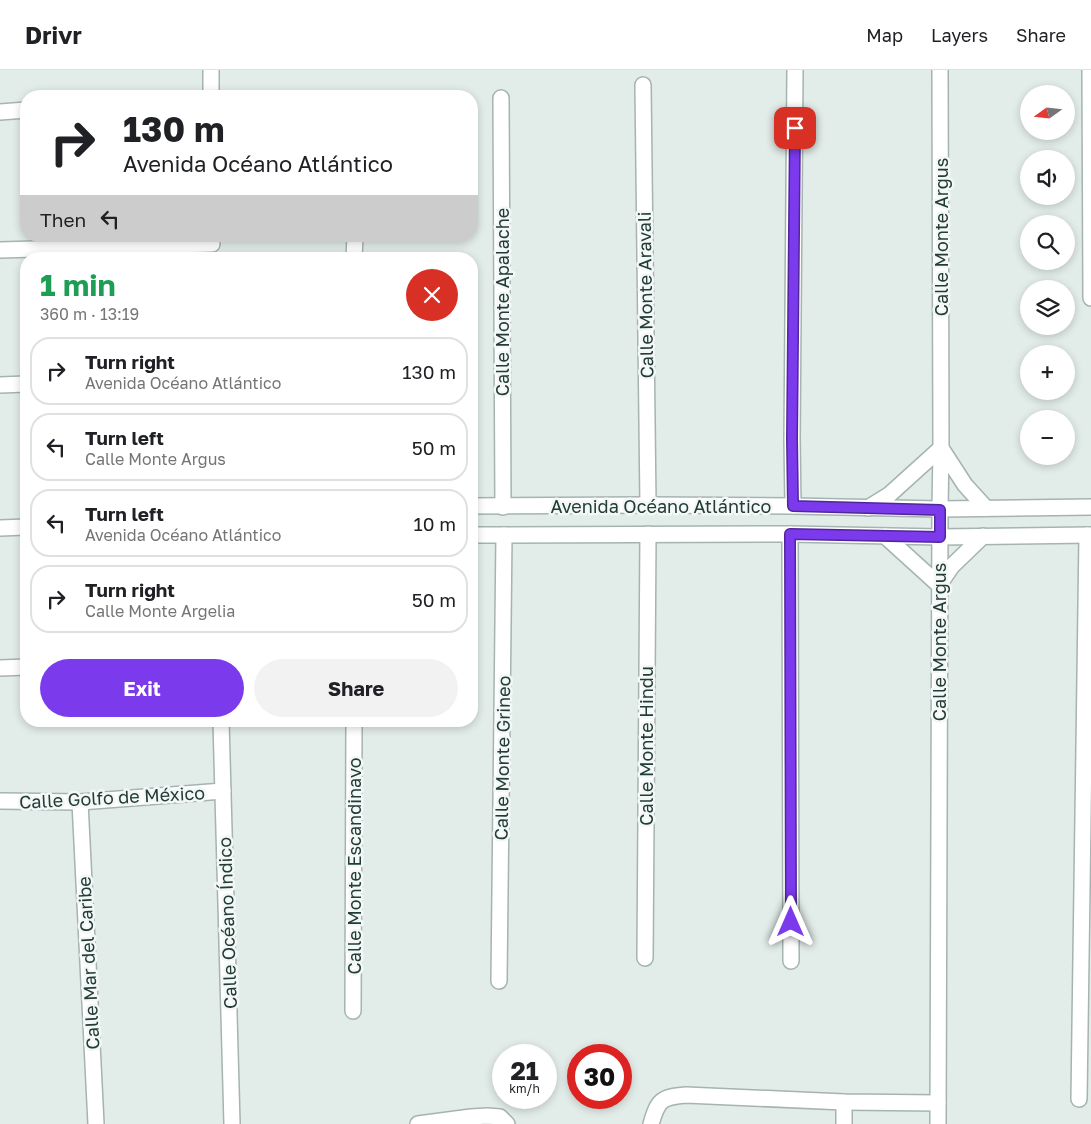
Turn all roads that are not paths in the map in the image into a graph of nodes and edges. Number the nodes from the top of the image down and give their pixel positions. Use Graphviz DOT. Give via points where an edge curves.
graph roads {
  1 [pos="211,70"];
  2 [pos="795,70"];
  3 [pos="940,70"];
  4 [pos="1090,70"];
  5 [pos="643,85"];
  6 [pos="211,90"];
  7 [pos="501,98"];
  8 [pos="20,110"];
  9 [pos="0,112"];
  10 [pos="212,246"];
  11 [pos="0,250"];
  12 [pos="1091,298"];
  13 [pos="20,384"];
  14 [pos="0,385"];
  15 [pos="941,448"];
  16 [pos="648,505"];
  17 [pos="478,506"];
  18 [pos="793,506"];
  19 [pos="503,507"];
  20 [pos="1091,507"];
  21 [pos="868,508"];
  22 [pos="986,508"];
  23 [pos="940,510"];
  24 [pos="20,527"];
  25 [pos="0,528"];
  26 [pos="648,534"];
  27 [pos="790,534"];
  28 [pos="478,535"];
  29 [pos="504,535"];
  30 [pos="1089,535"];
  31 [pos="884,536"];
  32 [pos="983,536"];
  33 [pos="940,537"];
  34 [pos="939,586"];
  35 [pos="20,667"];
  36 [pos="0,668"];
  37 [pos="221,727"];
  38 [pos="354,727"];
  39 [pos="223,791"];
  40 [pos="0,801"];
  41 [pos="80,802"];
  42 [pos="645,958"];
  43 [pos="791,961"];
  44 [pos="499,981"];
  45 [pos="354,1010"];
  46 [pos="1079,1099"];
  47 [pos="844,1102"];
  48 [pos="938,1103"];
  49 [pos="96,1124"];
  50 [pos="232,1124"];
  51 [pos="418,1124"];
  52 [pos="507,1124"];
  53 [pos="651,1124"];
  54 [pos="844,1124"];
  55 [pos="938,1124"];
  1 -- 6 [label="street"];
  2 -- 18 [label="street"];
  3 -- 15 [label="street, Calle Monte Argus"];
  4 -- 12 [label="street"];
  5 -- 16 [label="street, Calle Monte Aravali"];
  7 -- 19 [label="street, Calle Monte Apalache"];
  8 -- 9 [label="street"];
  10 -- 11 [label="street"];
  13 -- 14 [label="street"];
  15 -- 21 [label="street" via="889,495"];
  15 -- 22 [label="street" via="965,486"];
  15 -- 23 [label="street, Calle Monte Argus"];
  16 -- 18 [label="street, Avenida Océano Atlántico"];
  16 -- 19 [label="street, Avenida Océano Atlántico"];
  17 -- 19 [label="street, Avenida Océano Atlántico"];
  18 -- 21 [label="street, Avenida Océano Atlántico"];
  20 -- 22 [label="street, Avenida Océano Atlántico"];
  21 -- 23 [label="street, Avenida Océano Atlántico"];
  22 -- 23 [label="street, Avenida Océano Atlántico"];
  23 -- 33 [label="street, Calle Monte Argus"];
  24 -- 25 [label="street"];
  26 -- 27 [label="street, Avenida Océano Atlántico"];
  26 -- 29 [label="street, Avenida Océano Atlántico"];
  26 -- 42 [label="street, Calle Monte Hindu"];
  27 -- 31 [label="street, Avenida Océano Atlántico"];
  27 -- 43 [label="street"];
  28 -- 29 [label="street, Avenida Océano Atlántico"];
  29 -- 44 [label="street, Calle Monte Grineo"];
  30 -- 32 [label="street, Avenida Océano Atlántico"];
  30 -- 46 [label="street"];
  31 -- 33 [label="street, Avenida Océano Atlántico"];
  31 -- 34 [label="street"];
  32 -- 33 [label="street, Avenida Océano Atlántico"];
  32 -- 34 [label="street" via="952,566"];
  33 -- 34 [label="street, Calle Monte Argus"];
  34 -- 48 [label="street, Calle Monte Argus"];
  35 -- 36 [label="street"];
  37 -- 39 [label="street, Calle Océano Índico"];
  38 -- 45 [label="street, Calle Monte Escandinavo"];
  39 -- 41 [label="street, Calle Golfo de México"];
  39 -- 50 [label="street, Calle Océano Índico"];
  40 -- 41 [label="street, Calle Golfo de México"];
  41 -- 49 [label="street, Calle Mar del Caribe"];
  47 -- 48 [label="street"];
  47 -- 53 [label="street" via="671,1096 660,1102"];
  47 -- 54 [label="street"];
  48 -- 55 [label="street, Calle Monte Argus"];
  51 -- 52 [label="street" via="487,1116 500,1117"];
}
